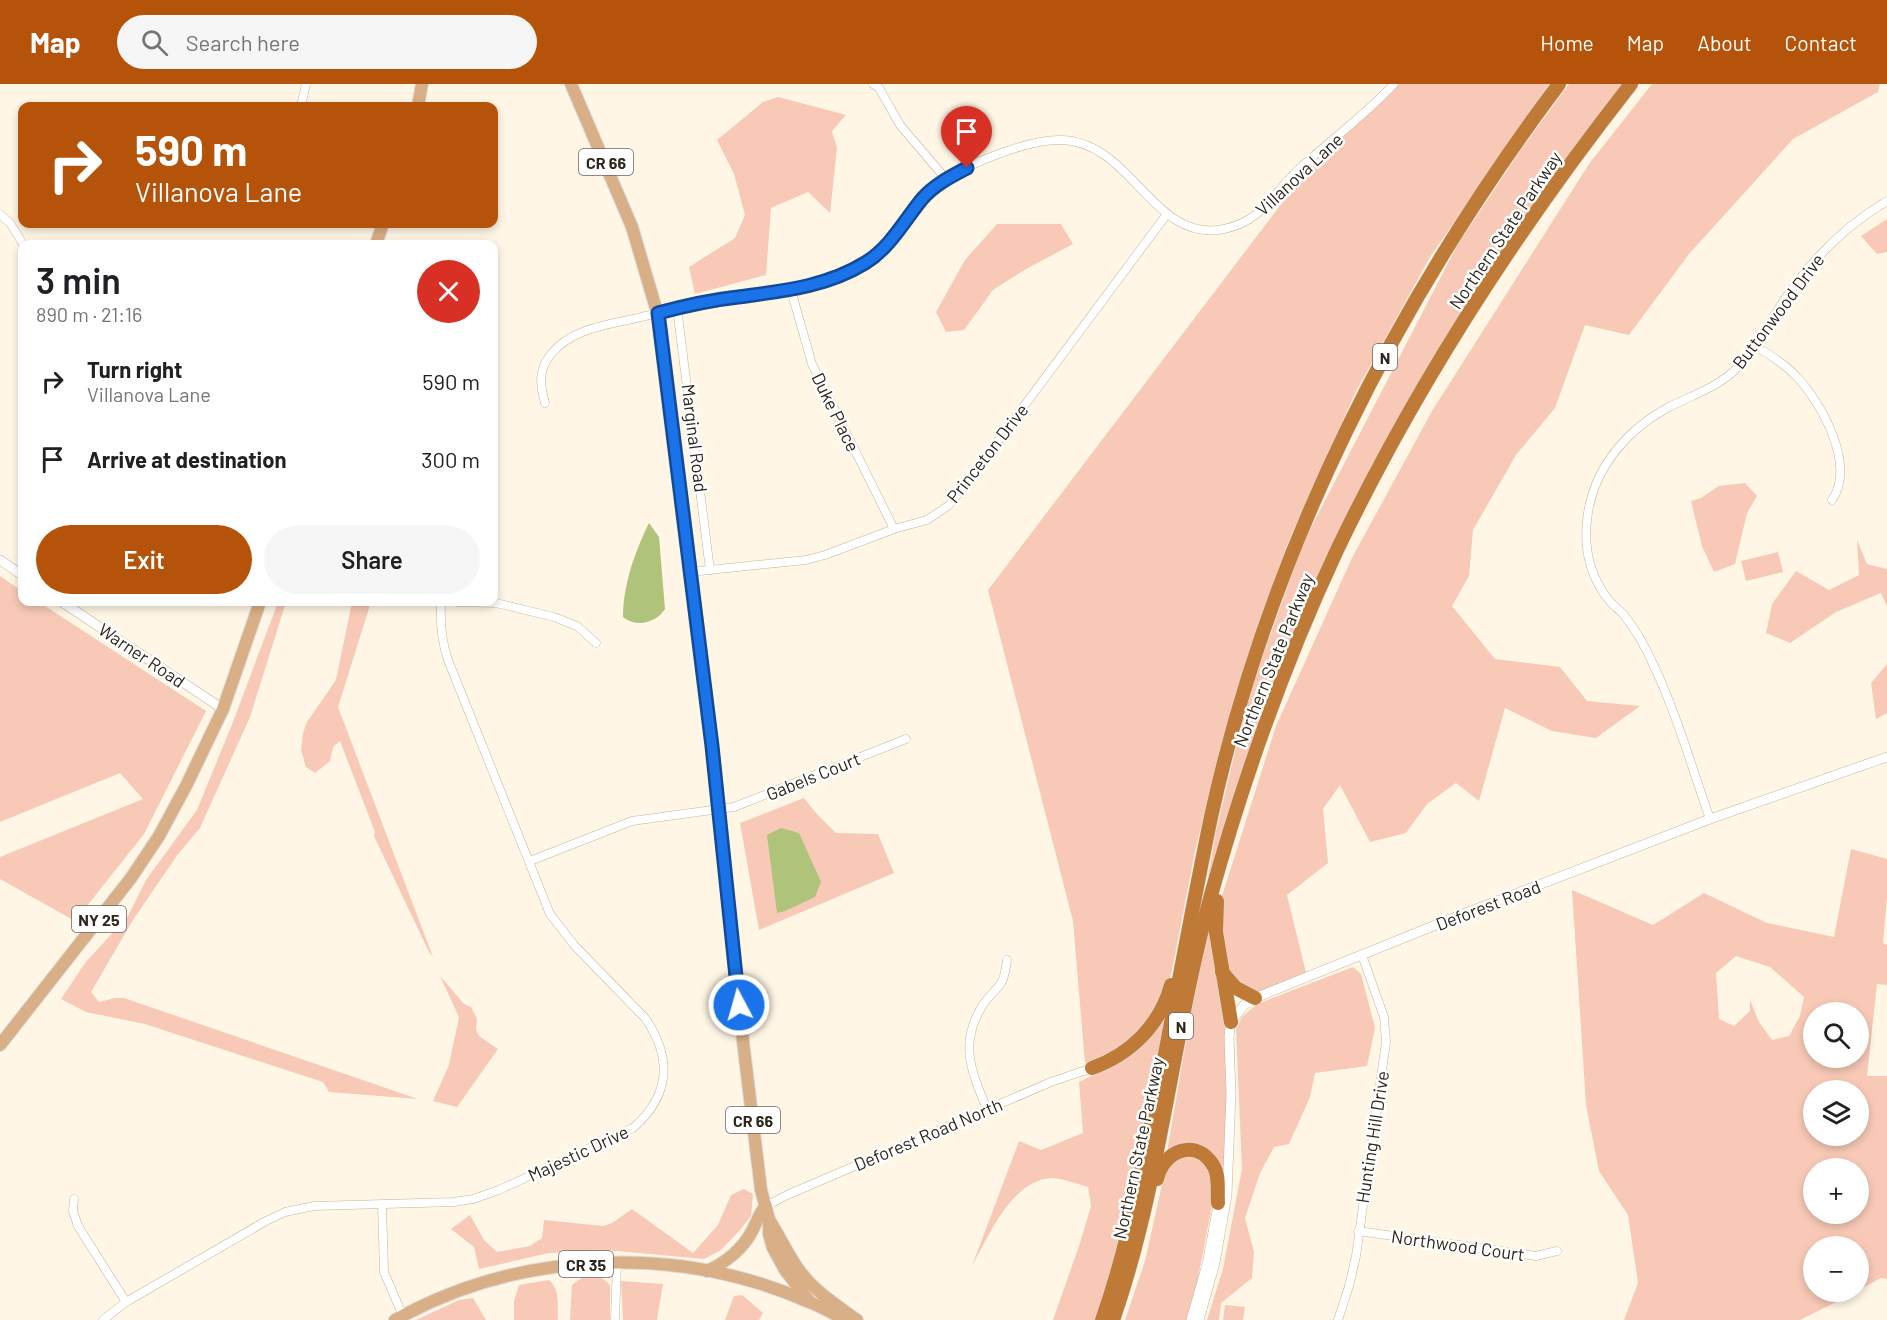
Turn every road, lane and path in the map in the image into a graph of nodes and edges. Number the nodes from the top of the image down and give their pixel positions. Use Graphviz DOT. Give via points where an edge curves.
graph roads {
  1 [pos="306,84"];
  2 [pos="422,84"];
  3 [pos="571,84"];
  4 [pos="873,84"];
  5 [pos="1394,84"];
  6 [pos="1559,84"];
  7 [pos="1631,84"];
  8 [pos="302,102"];
  9 [pos="419,102"];
  10 [pos="946,179"];
  11 [pos="1887,201"];
  12 [pos="0,213"];
  13 [pos="1167,214"];
  14 [pos="21,240"];
  15 [pos="791,290"];
  16 [pos="677,308"];
  17 [pos="658,313"];
  18 [pos="1755,346"];
  19 [pos="545,403"];
  20 [pos="1832,500"];
  21 [pos="894,529"];
  22 [pos="0,560"];
  23 [pos="711,570"];
  24 [pos="18,572"];
  25 [pos="690,572"];
  26 [pos="498,603"];
  27 [pos="68,606"];
  28 [pos="259,606"];
  29 [pos="441,606"];
  30 [pos="596,643"];
  31 [pos="223,709"];
  32 [pos="906,739"];
  33 [pos="1887,757"];
  34 [pos="719,810"];
  35 [pos="1233,817"];
  36 [pos="1710,819"];
  37 [pos="530,861"];
  38 [pos="1188,935"];
  39 [pos="1362,956"];
  40 [pos="1007,960"];
  41 [pos="1222,972"];
  42 [pos="1256,998"];
  43 [pos="1231,1022"];
  44 [pos="0,1045"];
  45 [pos="1092,1068"];
  46 [pos="987,1109"];
  47 [pos="1227,1162"];
  48 [pos="74,1198"];
  49 [pos="1218,1203"];
  50 [pos="382,1205"];
  51 [pos="766,1206"];
  52 [pos="769,1219"];
  53 [pos="1358,1231"];
  54 [pos="1138,1238"];
  55 [pos="738,1250"];
  56 [pos="1557,1251"];
  57 [pos="617,1261"];
  58 [pos="663,1264"];
  59 [pos="707,1270"];
  60 [pos="126,1302"];
  61 [pos="810,1302"];
  62 [pos="399,1318"];
  63 [pos="103,1320"];
  64 [pos="615,1320"];
  65 [pos="846,1320"];
  66 [pos="856,1320"];
  67 [pos="1102,1320"];
  68 [pos="1113,1320"];
  69 [pos="1191,1320"];
  70 [pos="1199,1320"];
  71 [pos="1338,1320"];
  1 -- 8 [label="street"];
  2 -- 9 [label="main road"];
  3 -- 17 [label="main road, CR 66" via="621,198"];
  4 -- 10 [label="street" via="900,125"];
  5 -- 13 [label="street, Villanova Lane" via="1298,171 1253,218 1230,227 1206,230 1178,222"];
  6 -- 38 [label="highway, Northern State Parkway / N" via="1469,214 1418,298 1318,493 1274,600 1238,709"];
  7 -- 35 [label="highway, Northern State Parkway / N" via="1479,299 1376,474 1302,629"];
  10 -- 13 [label="street, Villanova Lane" via="1025,145 1080,142 1108,156"];
  10 -- 15 [label="street, Villanova Lane" via="922,199 901,228 867,262 844,275"];
  11 -- 18 [label="street, Buttonwood Drive" via="1844,231 1806,270"];
  12 -- 14 [label="street"];
  13 -- 21 [label="street, Princeton Drive" via="948,506 927,520"];
  15 -- 16 [label="street, Villanova Lane"];
  15 -- 21 [label="street, Duke Place" via="812,363"];
  16 -- 17 [label="street, Villanova Lane"];
  16 -- 23 [label="street, Marginal Road"];
  17 -- 19 [label="street, Villanova Lane" via="585,330 567,340 552,353 541,373"];
  17 -- 25 [label="main road, CR 66"];
  18 -- 20 [label="street" via="1798,377 1825,417 1834,437 1841,476"];
  18 -- 36 [label="street, Buttonwood Drive" via="1724,381 1649,419 1617,449 1594,490 1585,531 1597,581 1624,615 1655,669"];
  21 -- 23 [label="street, Princeton Drive" via="806,560"];
  22 -- 24 [label="street"];
  23 -- 25 [label="street, Princeton Drive"];
  25 -- 34 [label="main road, CR 66"];
  26 -- 30 [label="street" via="577,626"];
  27 -- 31 [label="street, Warner Road"];
  28 -- 31 [label="main road, NY 25"];
  29 -- 37 [label="street, Majestic Drive" via="445,652"];
  31 -- 44 [label="main road, NY 25" via="159,836"];
  32 -- 34 [label="street, Gabels Court"];
  33 -- 36 [label="street, Deforest Road"];
  34 -- 37 [label="street, Gabels Court" via="632,821"];
  34 -- 51 [label="main road, CR 66" via="742,1033"];
  35 -- 41 [label="highway" via="1215,907"];
  35 -- 54 [label="highway, Northern State Parkway / N" via="1197,951"];
  36 -- 39 [label="street, Deforest Road"];
  37 -- 50 [label="street, Majestic Drive" via="541,895 561,931 656,1034 663,1052 661,1090 650,1112 633,1128 499,1190 454,1202"];
  38 -- 45 [label="highway" via="1156,1020 1130,1048"];
  38 -- 67 [label="highway, Northern State Parkway / N" via="1132,1218"];
  39 -- 42 [label="street, Deforest Road"];
  39 -- 53 [label="street, Hunting Hill Drive" via="1384,1017 1386,1042"];
  40 -- 46 [label="street" via="1002,981 981,1007 968,1041 973,1076"];
  41 -- 42 [label="highway" via="1236,988"];
  41 -- 43 [label="highway"];
  42 -- 43 [label="street, Deforest Road" via="1241,1008"];
  43 -- 47 [label="street"];
  45 -- 46 [label="street, Deforest Road North"];
  46 -- 51 [label="street, Deforest Road North"];
  47 -- 49 [label="street"];
  47 -- 70 [label="street" via="1228,1185 1219,1245"];
  48 -- 60 [label="street" via="78,1226"];
  49 -- 54 [label="highway" via="1217,1177 1207,1157 1189,1151 1171,1155 1162,1166"];
  49 -- 69 [label="street"];
  50 -- 60 [label="street, Majestic Drive" via="314,1206 285,1212"];
  50 -- 62 [label="street" via="384,1272"];
  51 -- 52 [label="main road, CR 66"];
  51 -- 55 [label="main road"];
  52 -- 61 [label="main road, CR 66" via="773,1248"];
  52 -- 66 [label="main road, CR 66" via="808,1281"];
  53 -- 56 [label="street, Northwood Court" via="1536,1257"];
  53 -- 71 [label="street, Hunting Hill Drive" via="1349,1286"];
  54 -- 68 [label="highway, Northern State Parkway / N"];
  55 -- 58 [label="main road" via="710,1260"];
  55 -- 59 [label="main road"];
  57 -- 58 [label="main road, CR 35"];
  57 -- 62 [label="main road, CR 35" via="555,1266 509,1275 466,1288"];
  57 -- 64 [label="street"];
  58 -- 59 [label="main road, CR 35"];
  59 -- 61 [label="main road, CR 35"];
  60 -- 63 [label="street, Majestic Drive"];
  61 -- 65 [label="main road, CR 35"];
}
